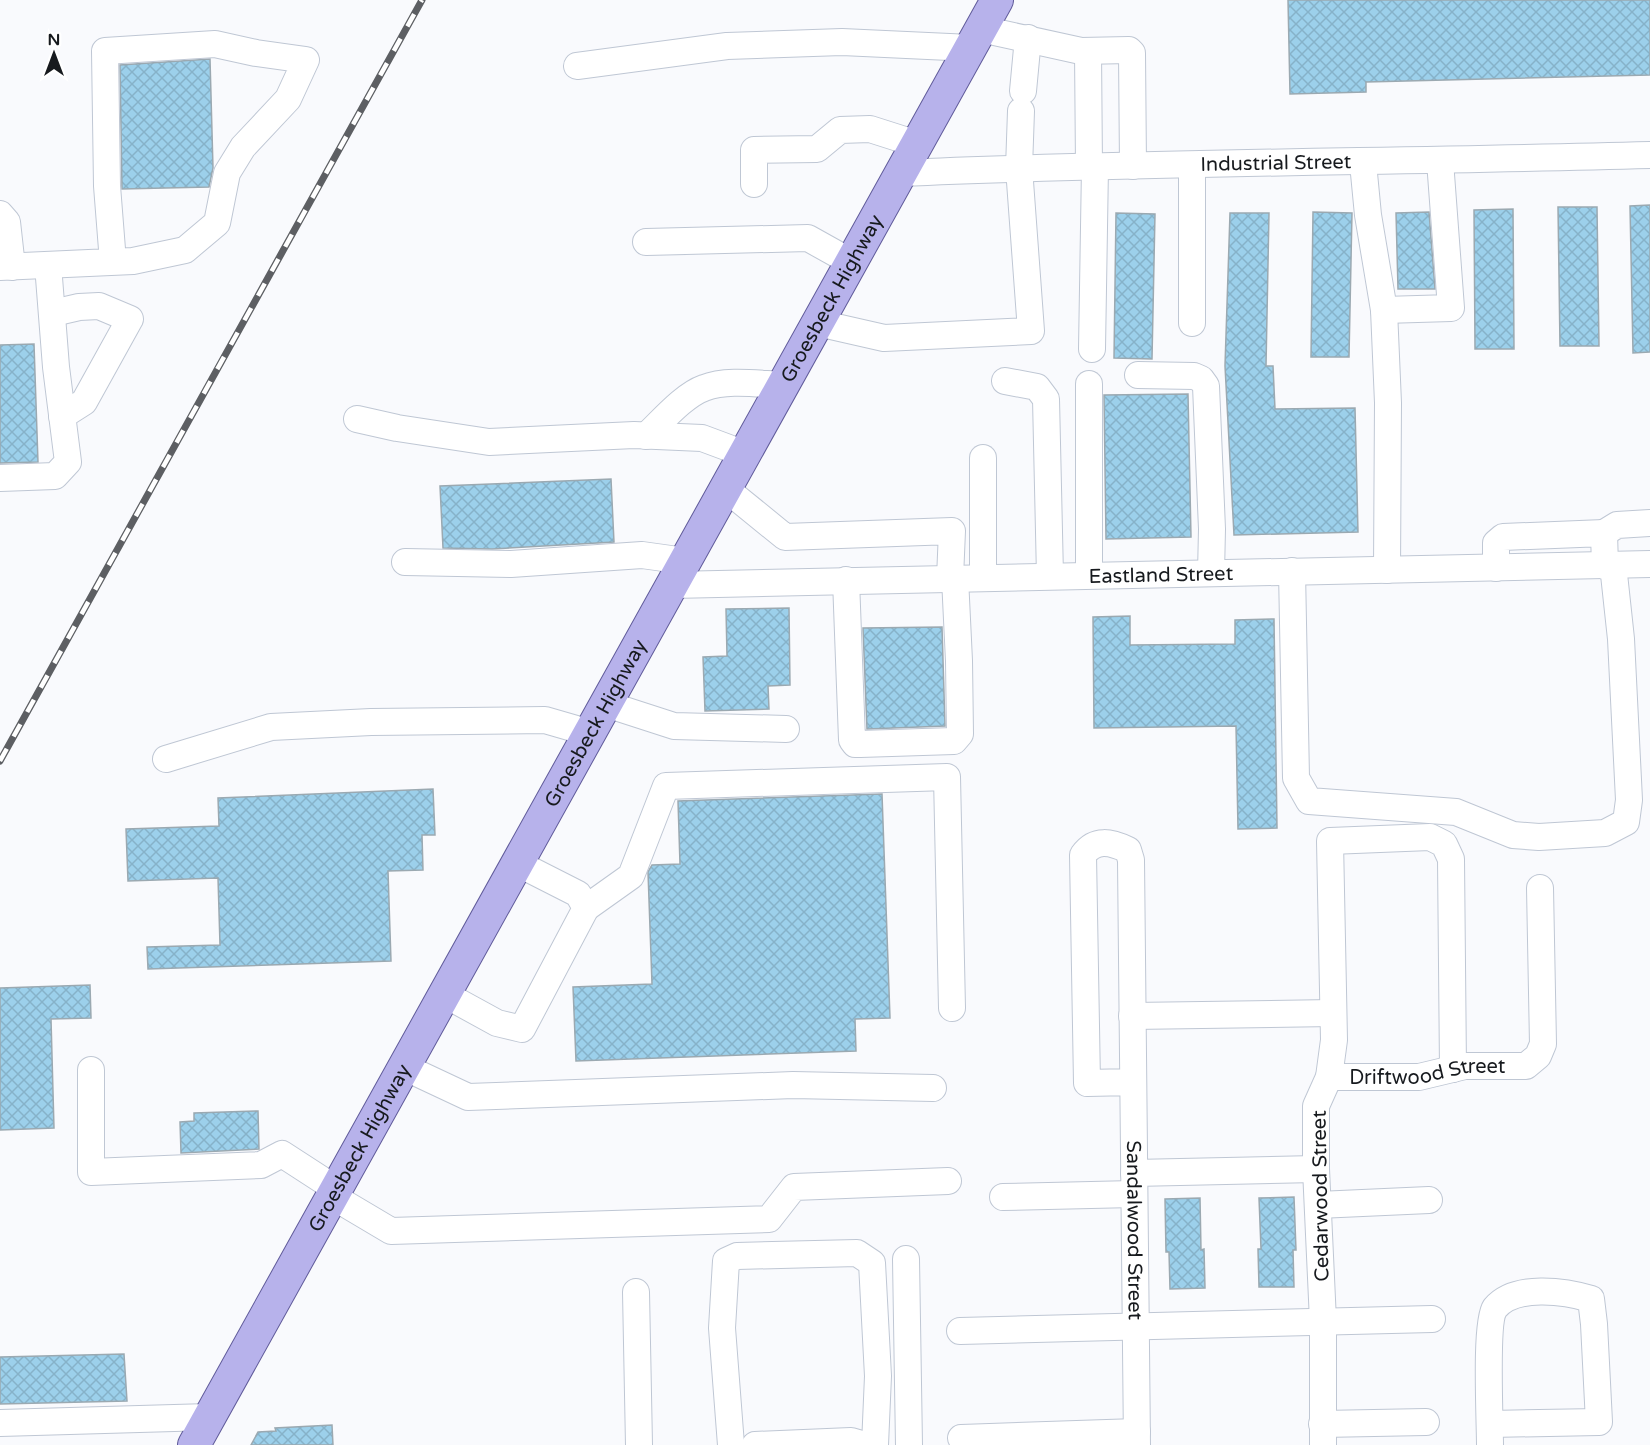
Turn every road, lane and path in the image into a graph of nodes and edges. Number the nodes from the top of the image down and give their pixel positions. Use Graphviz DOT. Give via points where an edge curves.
graph roads {
  1 [pos="997,0"];
  2 [pos="976,38"];
  3 [pos="1028,38"];
  4 [pos="1088,51"];
  5 [pos="577,66"];
  6 [pos="917,144"];
  7 [pos="1650,155"];
  8 [pos="1440,161"];
  9 [pos="1363,163"];
  10 [pos="1191,165"];
  11 [pos="1133,166"];
  12 [pos="1092,167"];
  13 [pos="1019,168"];
  14 [pos="901,173"];
  15 [pos="754,184"];
  16 [pos="0,214"];
  17 [pos="646,242"];
  18 [pos="123,262"];
  19 [pos="851,262"];
  20 [pos="48,265"];
  21 [pos="6,267"];
  22 [pos="1384,310"];
  23 [pos="53,314"];
  24 [pos="818,323"];
  25 [pos="1192,323"];
  26 [pos="1092,349"];
  27 [pos="1138,375"];
  28 [pos="1005,381"];
  29 [pos="1089,384"];
  30 [pos="783,385"];
  31 [pos="62,416"];
  32 [pos="357,419"];
  33 [pos="646,436"];
  34 [pos="745,454"];
  35 [pos="984,458"];
  36 [pos="0,478"];
  37 [pos="726,489"];
  38 [pos="1650,523"];
  39 [pos="1604,532"];
  40 [pos="405,562"];
  41 [pos="1650,564"];
  42 [pos="1609,565"];
  43 [pos="1496,568"];
  44 [pos="1387,570"];
  45 [pos="1292,572"];
  46 [pos="679,573"];
  47 [pos="1211,573"];
  48 [pos="1089,575"];
  49 [pos="1050,576"];
  50 [pos="983,577"];
  51 [pos="953,578"];
  52 [pos="846,580"];
  53 [pos="606,704"];
  54 [pos="786,729"];
  55 [pos="590,733"];
  56 [pos="166,759"];
  57 [pos="517,863"];
  58 [pos="1539,888"];
  59 [pos="586,908"];
  60 [pos="444,994"];
  61 [pos="952,1008"];
  62 [pos="1333,1012"];
  63 [pos="1132,1016"];
  64 [pos="404,1067"];
  65 [pos="1453,1069"];
  66 [pos="90,1070"];
  67 [pos="1329,1077"];
  68 [pos="1133,1082"];
  69 [pos="933,1088"];
  70 [pos="1317,1169"];
  71 [pos="948,1181"];
  72 [pos="1134,1183"];
  73 [pos="334,1193"];
  74 [pos="1003,1197"];
  75 [pos="1428,1200"];
  76 [pos="1318,1205"];
  77 [pos="906,1259"];
  78 [pos="636,1292"];
  79 [pos="1432,1319"];
  80 [pos="1323,1321"];
  81 [pos="1136,1327"];
  82 [pos="960,1331"];
  83 [pos="209,1418"];
  84 [pos="1426,1422"];
  85 [pos="0,1423"];
  86 [pos="1323,1435"];
  87 [pos="1490,1435"];
  88 [pos="961,1438"];
  89 [pos="1137,1438"];
  90 [pos="194,1445"];
  91 [pos="639,1445"];
  92 [pos="731,1445"];
  93 [pos="755,1445"];
  94 [pos="865,1445"];
  95 [pos="875,1445"];
  96 [pos="909,1445"];
  1 -- 2 [label="main road, Groesbeck Highway"];
  2 -- 3 [label="street"];
  2 -- 5 [label="street" via="727,46"];
  2 -- 6 [label="main road, Groesbeck Highway"];
  3 -- 4 [label="street"];
  3 -- 13 [label="street"];
  4 -- 11 [label="street" via="1132,53"];
  4 -- 12 [label="street"];
  6 -- 14 [label="main road, Groesbeck Highway"];
  6 -- 15 [label="street" via="870,129 840,130 817,149 754,150"];
  7 -- 8 [label="street, Industrial Street"];
  8 -- 9 [label="street, Industrial Street"];
  8 -- 22 [label="street" via="1451,308"];
  9 -- 10 [label="street, Industrial Street"];
  9 -- 22 [label="street"];
  10 -- 11 [label="street, Industrial Street"];
  10 -- 25 [label="street"];
  11 -- 12 [label="street, Industrial Street"];
  12 -- 13 [label="street, Industrial Street"];
  12 -- 26 [label="street"];
  13 -- 14 [label="street, Industrial Street"];
  13 -- 24 [label="street" via="1031,331 884,338"];
  14 -- 19 [label="main road, Groesbeck Highway"];
  16 -- 21 [label="street" via="7,222"];
  17 -- 19 [label="street" via="808,238"];
  18 -- 18 [label="street" via="107,186 105,51 215,44 306,60 288,99 243,147 227,173 217,224 185,250"];
  18 -- 20 [label="street"];
  19 -- 24 [label="main road, Groesbeck Highway"];
  20 -- 21 [label="street"];
  20 -- 23 [label="street"];
  22 -- 44 [label="street"];
  23 -- 31 [label="street"];
  23 -- 31 [label="street" via="99,306 130,319 84,402"];
  24 -- 30 [label="main road, Groesbeck Highway"];
  27 -- 47 [label="street" via="1194,376 1206,386"];
  28 -- 49 [label="street" via="1037,387 1046,399"];
  29 -- 48 [label="street"];
  30 -- 33 [label="street" via="736,383 702,388"];
  30 -- 34 [label="main road, Groesbeck Highway"];
  31 -- 36 [label="street" via="68,462 55,476"];
  32 -- 33 [label="street" via="489,442"];
  33 -- 34 [label="street" via="702,438"];
  34 -- 37 [label="main road, Groesbeck Highway"];
  35 -- 50 [label="street"];
  37 -- 46 [label="main road, Groesbeck Highway"];
  37 -- 51 [label="street" via="785,537 952,531"];
  38 -- 39 [label="street" via="1617,525"];
  39 -- 42 [label="street"];
  39 -- 43 [label="street" via="1503,537 1496,543"];
  40 -- 46 [label="street, Eastland Street" via="511,564 642,555"];
  41 -- 42 [label="street, Eastland Street"];
  42 -- 43 [label="street, Eastland Street"];
  42 -- 45 [label="street" via="1621,639 1629,800 1626,822 1605,833 1539,837 1513,835 1456,812 1309,801 1296,778"];
  43 -- 44 [label="street, Eastland Street"];
  44 -- 45 [label="street, Eastland Street"];
  45 -- 47 [label="street, Eastland Street"];
  46 -- 52 [label="street, Eastland Street"];
  46 -- 53 [label="main road, Groesbeck Highway"];
  47 -- 48 [label="street, Eastland Street"];
  48 -- 49 [label="street, Eastland Street"];
  49 -- 50 [label="street, Eastland Street"];
  50 -- 51 [label="street, Eastland Street"];
  51 -- 52 [label="street, Eastland Street"];
  51 -- 52 [label="street" via="960,661 960,734 954,741 860,744 852,740"];
  53 -- 54 [label="street" via="674,726"];
  53 -- 55 [label="main road, Groesbeck Highway"];
  55 -- 56 [label="street" via="545,720 271,727"];
  55 -- 57 [label="main road, Groesbeck Highway"];
  57 -- 59 [label="street" via="578,894"];
  57 -- 60 [label="main road, Groesbeck Highway"];
  58 -- 65 [label="street, Driftwood Street" via="1543,1044 1538,1056 1526,1066"];
  59 -- 60 [label="street" via="522,1029 497,1023"];
  59 -- 61 [label="street" via="631,876 666,786 947,777"];
  60 -- 64 [label="main road, Groesbeck Highway"];
  62 -- 63 [label="street"];
  62 -- 65 [label="street, Cedarwood Street" via="1330,841 1430,837 1444,844 1451,859"];
  62 -- 67 [label="street, Cedarwood Street"];
  63 -- 68 [label="street, Sandalwood Street"];
  63 -- 68 [label="street, Sandalwood Street" via="1131,860 1128,850 1100,843 1089,847 1083,855 1087,1083"];
  64 -- 69 [label="street" via="468,1097 793,1085"];
  64 -- 73 [label="main road, Groesbeck Highway"];
  65 -- 67 [label="street, Driftwood Street" via="1419,1077"];
  66 -- 73 [label="street" via="91,1172 261,1165 282,1154"];
  67 -- 70 [label="street, Cedarwood Street" via="1317,1106"];
  68 -- 72 [label="street, Sandalwood Street"];
  70 -- 72 [label="street"];
  70 -- 76 [label="street, Cedarwood Street"];
  71 -- 73 [label="street" via="794,1187 769,1219 391,1231"];
  72 -- 74 [label="street"];
  72 -- 81 [label="street, Sandalwood Street"];
  73 -- 83 [label="main road, Groesbeck Highway"];
  75 -- 76 [label="street"];
  76 -- 80 [label="street, Cedarwood Street"];
  77 -- 96 [label="street"];
  78 -- 91 [label="street"];
  79 -- 80 [label="street"];
  80 -- 81 [label="street"];
  80 -- 86 [label="street, Cedarwood Street"];
  81 -- 82 [label="street"];
  81 -- 89 [label="street, Sandalwood Street"];
  83 -- 85 [label="street"];
  83 -- 90 [label="main road, Groesbeck Highway"];
  84 -- 86 [label="street"];
  87 -- 87 [label="street" via="1489,1339 1494,1310 1506,1298 1525,1292 1571,1293 1591,1299 1599,1422"];
  88 -- 89 [label="street"];
  92 -- 95 [label="street" via="723,1328 726,1261 737,1256 857,1252 873,1263 878,1376"];
  93 -- 94 [label="street" via="851,1441"];
}
